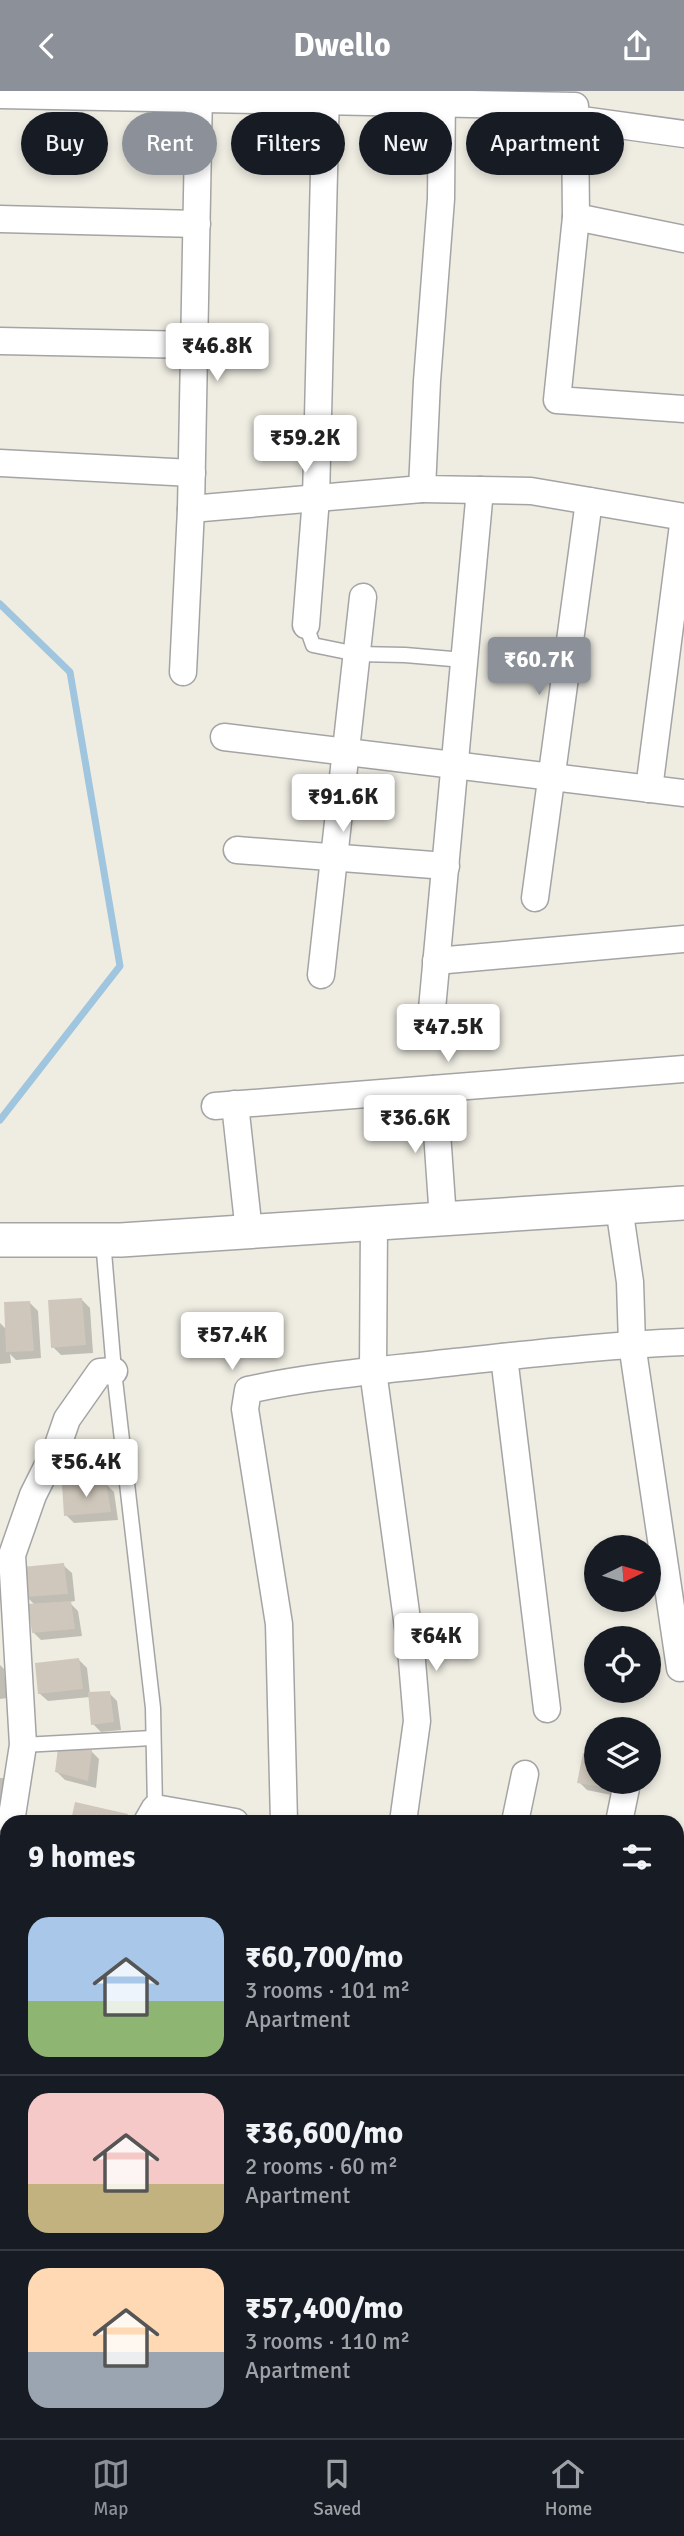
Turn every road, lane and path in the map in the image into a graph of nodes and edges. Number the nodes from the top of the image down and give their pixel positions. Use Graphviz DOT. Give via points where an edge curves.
graph roads {
  1 [pos="74,94"];
  2 [pos="0,95"];
  3 [pos="199,95"];
  4 [pos="326,97"];
  5 [pos="441,98"];
  6 [pos="575,105"];
  7 [pos="684,134"];
  8 [pos="576,217"];
  9 [pos="0,219"];
  10 [pos="197,224"];
  11 [pos="684,239"];
  12 [pos="0,341"];
  13 [pos="194,345"];
  14 [pos="684,409"];
  15 [pos="0,463"];
  16 [pos="192,473"];
  17 [pos="422,489"];
  18 [pos="480,490"];
  19 [pos="316,498"];
  20 [pos="589,501"];
  21 [pos="191,509"];
  22 [pos="684,517"];
  23 [pos="363,597"];
  24 [pos="306,625"];
  25 [pos="357,654"];
  26 [pos="464,660"];
  27 [pos="184,672"];
  28 [pos="224,737"];
  29 [pos="346,751"];
  30 [pos="455,765"];
  31 [pos="552,777"];
  32 [pos="649,789"];
  33 [pos="684,793"];
  34 [pos="237,849"];
  35 [pos="334,857"];
  36 [pos="446,866"];
  37 [pos="535,898"];
  38 [pos="684,939"];
  39 [pos="436,961"];
  40 [pos="321,975"];
  41 [pos="432,1009"];
  42 [pos="684,1069"];
  43 [pos="434,1089"];
  44 [pos="684,1203"];
  45 [pos="619,1207"];
  46 [pos="443,1219"];
  47 [pos="374,1223"];
  48 [pos="249,1231"];
  49 [pos="0,1240"];
  50 [pos="103,1240"];
  51 [pos="684,1342"];
  52 [pos="632,1344"];
  53 [pos="504,1357"];
  54 [pos="114,1371"];
  55 [pos="373,1371"];
  56 [pos="680,1668"];
  57 [pos="547,1709"];
  58 [pos="152,1738"];
  59 [pos="12,1745"];
  60 [pos="525,1774"];
  61 [pos="625,1794"];
  62 [pos="11,1815"];
  63 [pos="151,1815"];
  64 [pos="284,1815"];
  65 [pos="404,1815"];
  66 [pos="516,1815"];
  67 [pos="620,1815"];
  1 -- 2 [label="street"];
  1 -- 3 [label="street"];
  3 -- 4 [label="street"];
  3 -- 10 [label="street"];
  4 -- 5 [label="street"];
  4 -- 19 [label="street"];
  5 -- 6 [label="street"];
  5 -- 17 [label="street" via="441,199"];
  6 -- 7 [label="street"];
  6 -- 8 [label="street"];
  8 -- 11 [label="street"];
  8 -- 14 [label="street" via="557,400"];
  9 -- 10 [label="street"];
  10 -- 13 [label="street"];
  12 -- 13 [label="street"];
  13 -- 16 [label="street"];
  15 -- 16 [label="street"];
  16 -- 21 [label="street"];
  17 -- 18 [label="street"];
  17 -- 19 [label="street"];
  18 -- 20 [label="street" via="531,491"];
  18 -- 26 [label="street"];
  19 -- 21 [label="street"];
  19 -- 24 [label="street"];
  20 -- 22 [label="street"];
  20 -- 31 [label="street"];
  21 -- 27 [label="street"];
  22 -- 32 [label="street"];
  23 -- 25 [label="street"];
  24 -- 25 [label="lane" via="313,645"];
  25 -- 26 [label="lane"];
  25 -- 29 [label="street"];
  26 -- 30 [label="street"];
  28 -- 29 [label="street"];
  29 -- 30 [label="street"];
  29 -- 35 [label="street"];
  30 -- 31 [label="street"];
  30 -- 36 [label="street"];
  31 -- 32 [label="street"];
  31 -- 37 [label="street"];
  32 -- 33 [label="street"];
  34 -- 35 [label="street"];
  35 -- 36 [label="street"];
  35 -- 40 [label="street"];
  36 -- 39 [label="street"];
  38 -- 39 [label="street"];
  39 -- 41 [label="street"];
  42 -- 43 [label="street"];
  43 -- 46 [label="street"];
  43 -- 48 [label="street" via="225,1105"];
  44 -- 45 [label="street"];
  45 -- 46 [label="street"];
  45 -- 52 [label="street" via="630,1282"];
  46 -- 47 [label="street"];
  47 -- 48 [label="street"];
  47 -- 55 [label="street"];
  48 -- 50 [label="street"];
  49 -- 50 [label="street"];
  50 -- 54 [label="lane"];
  51 -- 52 [label="street"];
  52 -- 53 [label="street"];
  52 -- 56 [label="street"];
  53 -- 55 [label="street"];
  53 -- 57 [label="street"];
  54 -- 58 [label="lane" via="153,1708"];
  54 -- 59 [label="street" via="100,1372 73,1408 33,1495 12,1555"];
  55 -- 64 [label="street" via="248,1390 245,1409 279,1624"];
  55 -- 65 [label="street" via="417,1721"];
  58 -- 59 [label="lane"];
  58 -- 63 [label="lane"];
  59 -- 62 [label="street"];
  60 -- 66 [label="street"];
  61 -- 67 [label="street"];
}
